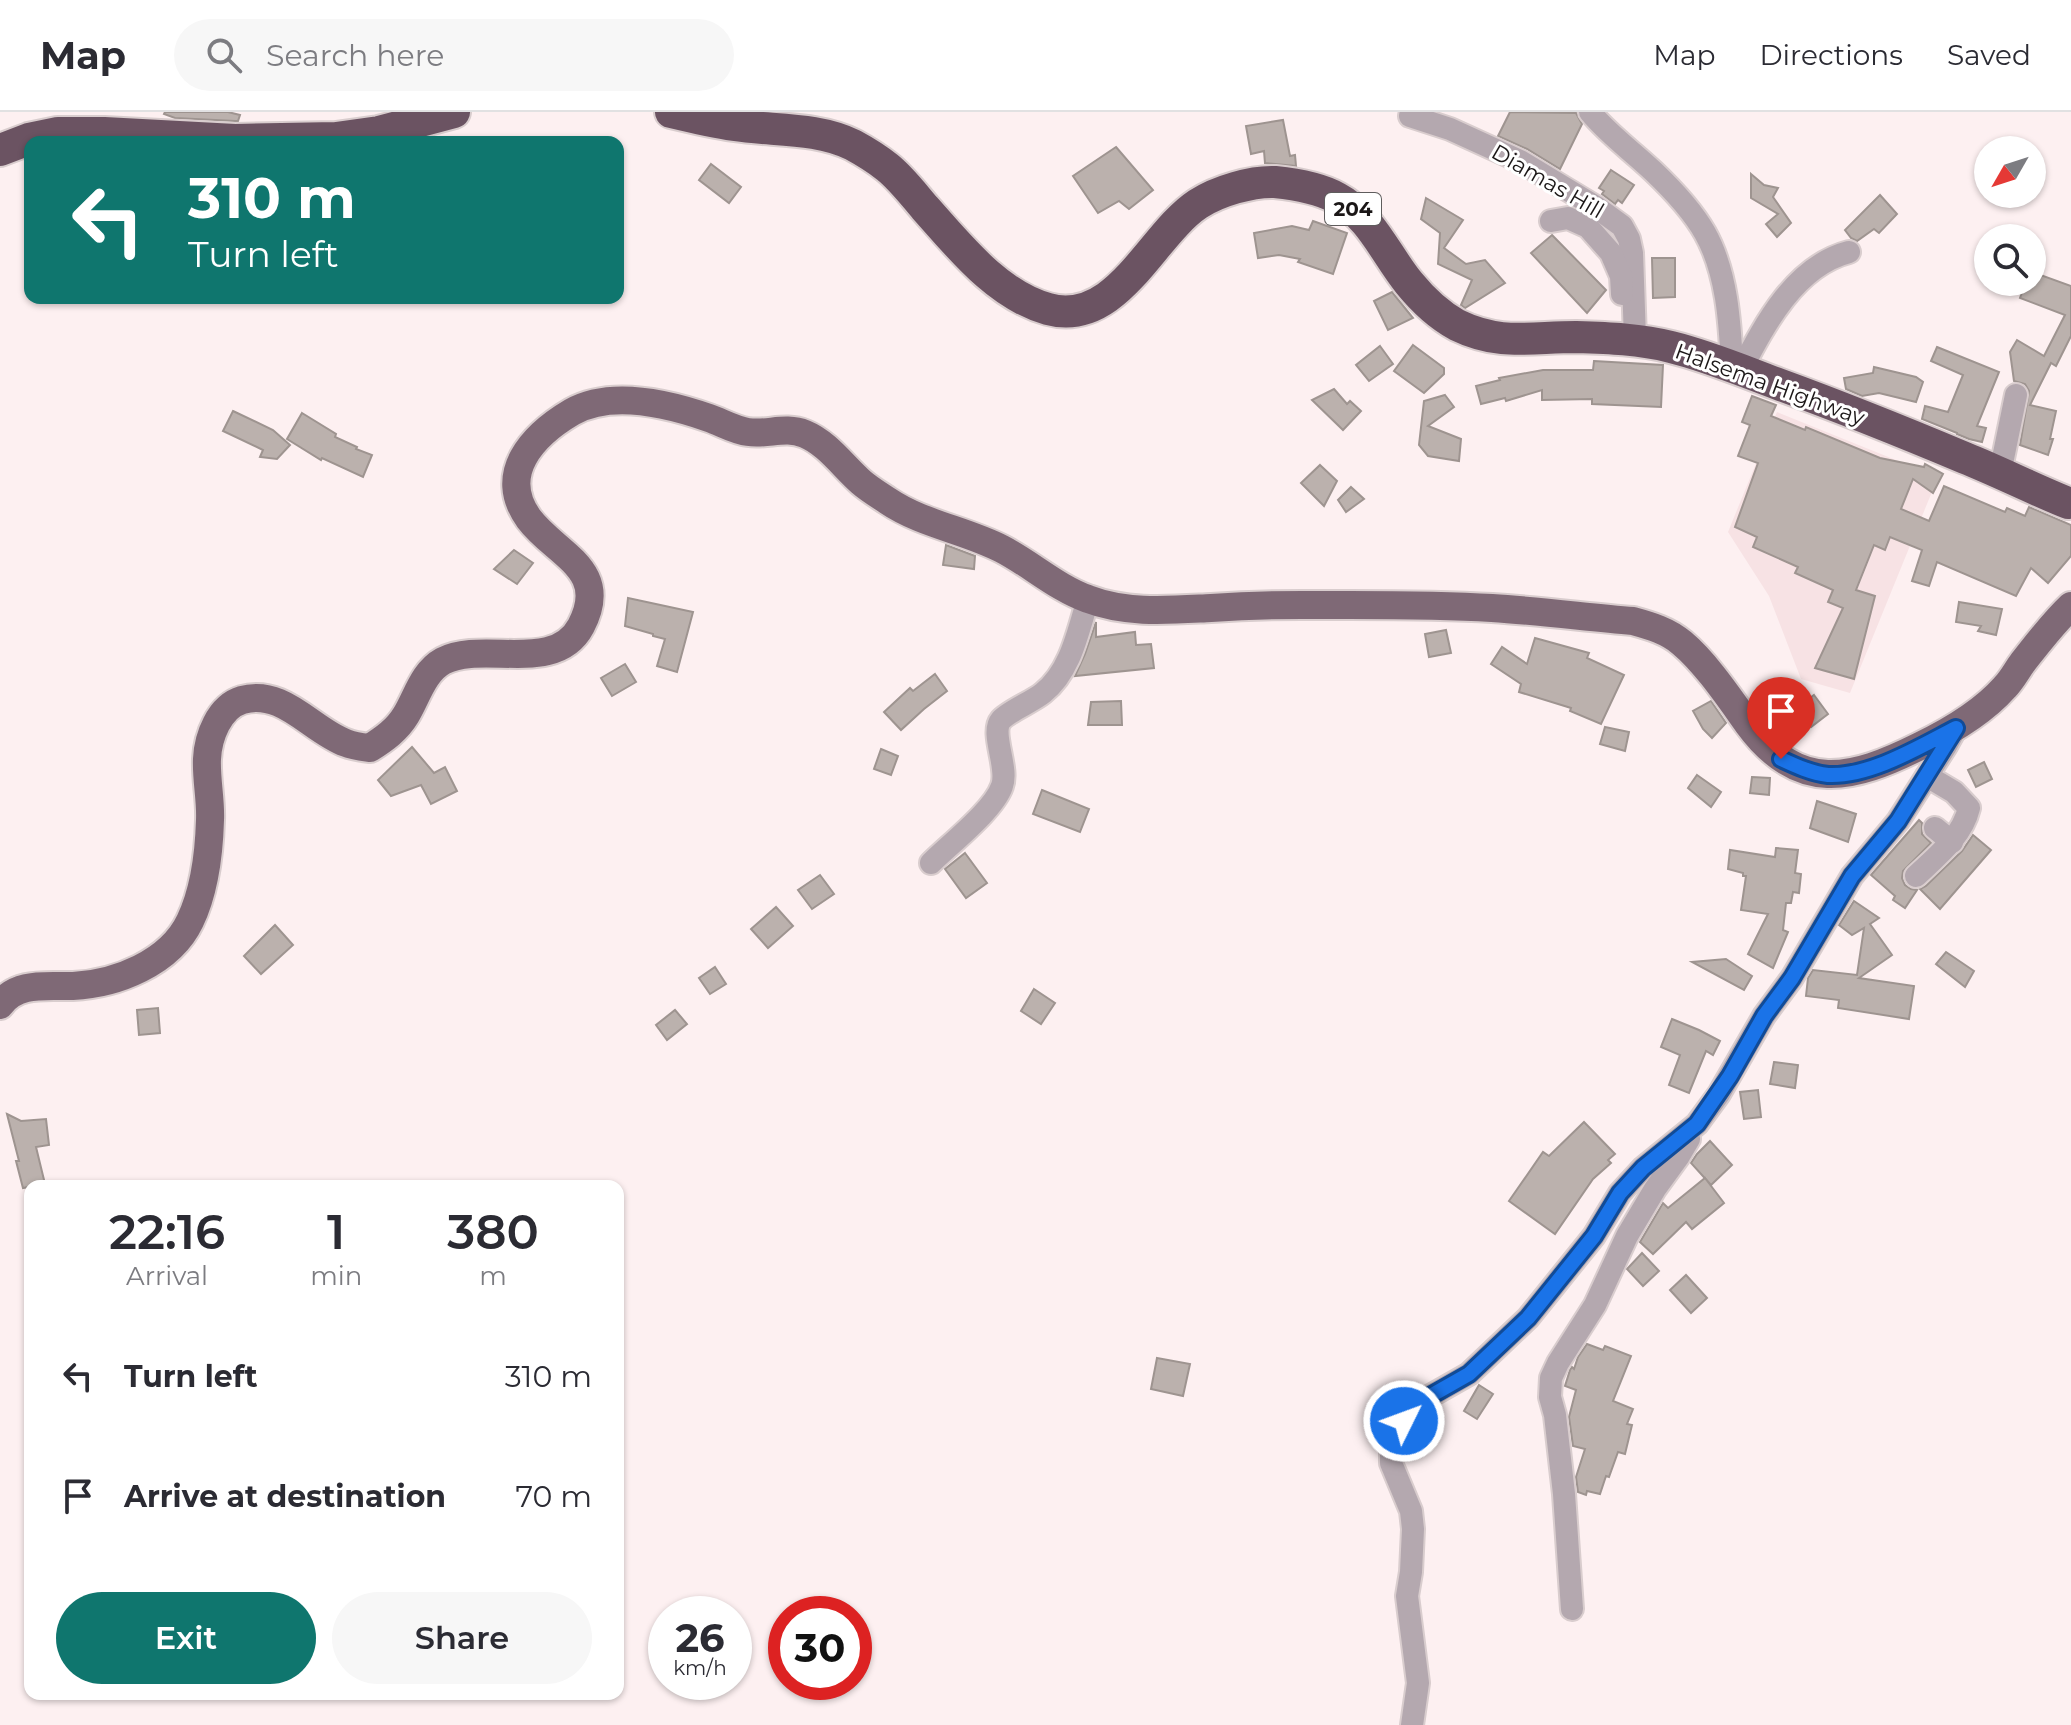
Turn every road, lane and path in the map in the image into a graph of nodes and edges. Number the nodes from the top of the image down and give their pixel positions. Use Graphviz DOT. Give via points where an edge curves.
graph roads {
  1 [pos="454,112"];
  2 [pos="671,112"];
  3 [pos="1590,112"];
  4 [pos="1410,116"];
  5 [pos="44,136"];
  6 [pos="160,136"];
  7 [pos="350,136"];
  8 [pos="24,141"];
  9 [pos="0,150"];
  10 [pos="1551,221"];
  11 [pos="1849,252"];
  12 [pos="1627,339"];
  13 [pos="1737,368"];
  14 [pos="2016,395"];
  15 [pos="2000,473"];
  16 [pos="2068,503"];
  17 [pos="1088,599"];
  18 [pos="2071,606"];
  19 [pos="1956,728"];
  20 [pos="1927,776"];
  21 [pos="931,863"];
  22 [pos="1916,876"];
  23 [pos="0,1005"];
  24 [pos="1697,1124"];
  25 [pos="1572,1609"];
  26 [pos="1412,1725"];
  1 -- 7 [label="highway"];
  2 -- 12 [label="highway, Halsema Highway / 204" via="816,133 850,144 887,167 1010,292 1049,309 1076,311 1101,302 1198,204 1230,189 1271,182 1310,187 1346,204 1370,227 1409,284 1457,325 1520,340"];
  3 -- 13 [label="street" via="1680,197 1705,233 1718,265"];
  4 -- 12 [label="street, Diamas Hill" via="1510,156 1622,226 1632,253"];
  5 -- 6 [label="highway"];
  8 -- 9 [label="highway"];
  10 -- 12 [label="street" via="1568,218 1588,227 1611,253 1621,276"];
  11 -- 13 [label="street" via="1804,276"];
  12 -- 13 [label="highway, Halsema Highway / 204"];
  13 -- 15 [label="highway, Halsema Highway / 204"];
  14 -- 15 [label="street"];
  15 -- 16 [label="highway, Halsema Highway / 204"];
  17 -- 19 [label="main road" via="1143,610 1265,605 1491,608 1644,624 1683,644 1781,759 1829,775 1889,762"];
  17 -- 21 [label="street" via="1072,652 1057,677 998,725 1001,790"];
  17 -- 23 [label="main road" via="1003,549 893,505 808,435 787,429 748,432 639,400 575,411 543,434 516,473 528,518 568,554 589,587 590,604 579,631 561,646 532,654 466,654 442,662 427,675 406,717 370,748 346,743 275,700 241,700 224,711 214,728 207,758 210,818 204,884 181,935 145,967 110,981 29,987"];
  18 -- 19 [label="main road" via="2005,687"];
  19 -- 20 [label="street"];
  20 -- 22 [label="street" via="1969,808 1966,822 1944,835"];
  20 -- 24 [label="street" via="1852,876"];
  24 -- 25 [label="street" via="1627,1236 1595,1305 1551,1378"];
  24 -- 26 [label="street" via="1620,1193 1594,1236 1528,1318 1469,1374 1425,1399 1394,1440 1391,1463 1413,1529 1407,1596 1418,1683"];
}
